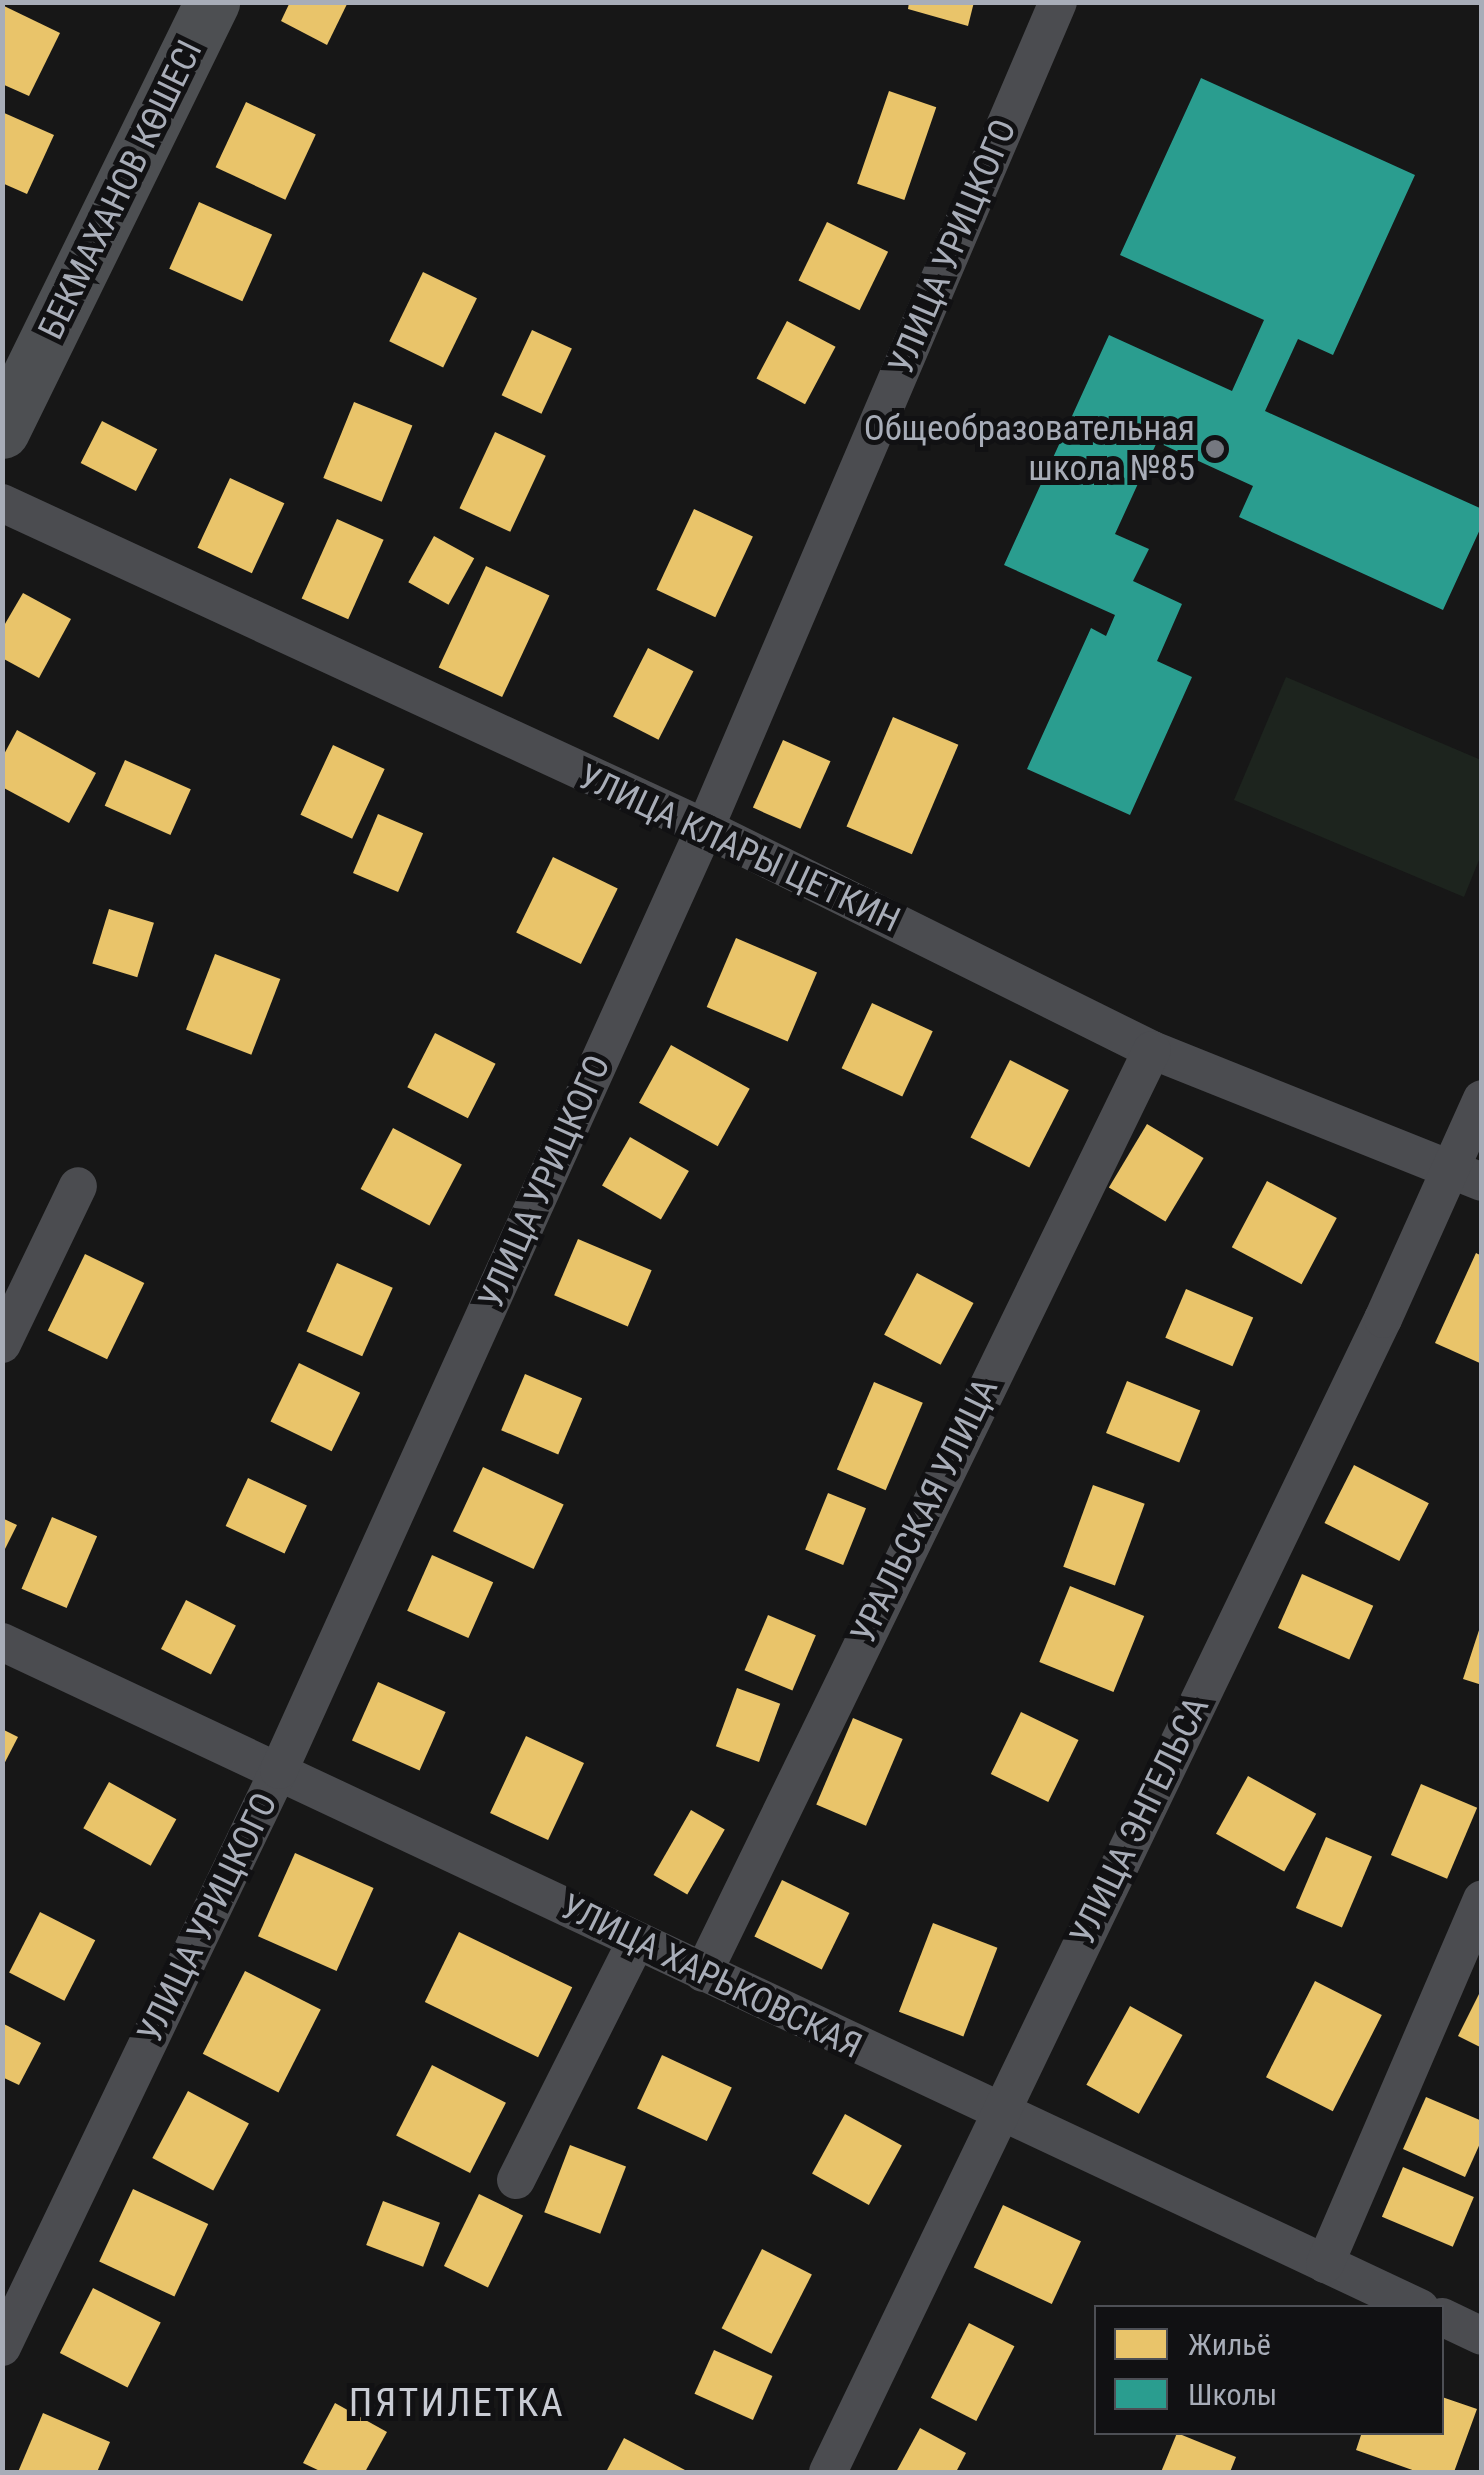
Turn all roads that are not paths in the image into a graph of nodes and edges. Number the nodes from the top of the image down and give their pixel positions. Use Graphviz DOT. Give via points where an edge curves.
graph roads {
  1 [pos="212,2"];
  2 [pos="1058,2"];
  3 [pos="2,430"];
  4 [pos="2,503"];
  5 [pos="705,828"];
  6 [pos="1152,1050"];
  7 [pos="1482,1099"];
  8 [pos="1465,1175"];
  9 [pos="78,1186"];
  10 [pos="2,1344"];
  11 [pos="2,1642"];
  12 [pos="279,1770"];
  13 [pos="1482,1899"];
  14 [pos="636,1940"];
  15 [pos="703,1973"];
  16 [pos="998,2114"];
  17 [pos="516,2180"];
  18 [pos="1325,2264"];
  19 [pos="1414,2305"];
  20 [pos="1444,2318"];
  21 [pos="1482,2336"];
  22 [pos="2,2348"];
  23 [pos="828,2472"];
  1 -- 3 [label="main road, БЕКМАХАНОВ КӨШЕСІ"];
  2 -- 5 [label="street, УЛИЦА УРИЦКОГО"];
  4 -- 5 [label="street, УЛИЦА КЛАРЫ ЦЕТКИН"];
  5 -- 6 [label="street, УЛИЦА КЛАРЫ ЦЕТКИН"];
  5 -- 12 [label="street, УЛИЦА УРИЦКОГО"];
  6 -- 8 [label="street, УЛИЦА КЛАРЫ ЦЕТКИН"];
  6 -- 15 [label="street, УРАЛЬСКАЯ УЛИЦА"];
  7 -- 8 [label="street, УЛИЦА ЭНГЕЛЬСА"];
  8 -- 16 [label="street, УЛИЦА ЭНГЕЛЬСА" via="1383,1318"];
  9 -- 10 [label="street"];
  11 -- 12 [label="street, УЛИЦА ХАРЬКОВСКАЯ"];
  12 -- 14 [label="street, УЛИЦА ХАРЬКОВСКАЯ"];
  12 -- 22 [label="street, УЛИЦА УРИЦКОГО"];
  13 -- 18 [label="street"];
  14 -- 15 [label="street, УЛИЦА ХАРЬКОВСКАЯ"];
  14 -- 17 [label="street"];
  15 -- 16 [label="street, УЛИЦА ХАРЬКОВСКАЯ"];
  16 -- 18 [label="street, УЛИЦА ХАРЬКОВСКАЯ"];
  16 -- 23 [label="street, УЛИЦА ЭНГЕЛЬСА"];
  18 -- 19 [label="street, УЛИЦА ХАРЬКОВСКАЯ"];
  20 -- 21 [label="street"];
}
